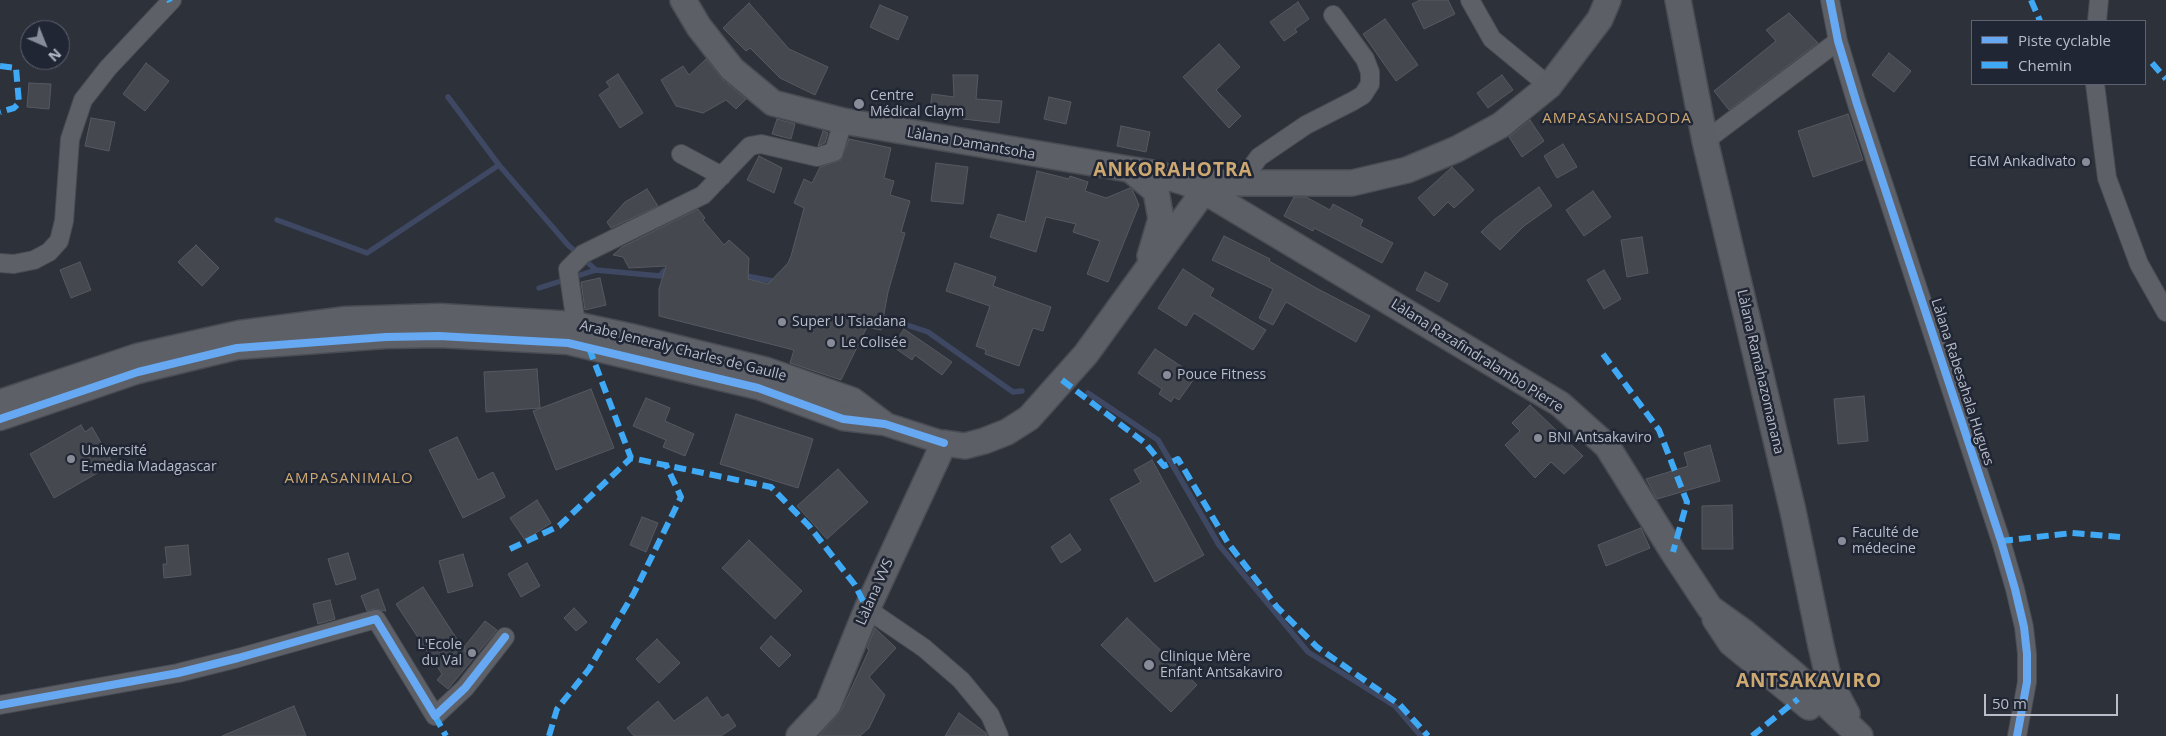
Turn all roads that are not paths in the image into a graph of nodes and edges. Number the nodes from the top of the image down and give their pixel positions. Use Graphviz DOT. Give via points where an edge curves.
graph roads {
  1 [pos="172,0"];
  2 [pos="683,0"];
  3 [pos="1470,0"];
  4 [pos="1608,0"];
  5 [pos="1678,0"];
  6 [pos="1830,0"];
  7 [pos="2099,0"];
  8 [pos="1334,15"];
  9 [pos="2097,20"];
  10 [pos="1838,41"];
  11 [pos="2095,85"];
  12 [pos="1549,86"];
  13 [pos="843,121"];
  14 [pos="1705,141"];
  15 [pos="682,154"];
  16 [pos="1131,170"];
  17 [pos="722,176"];
  18 [pos="1240,183"];
  19 [pos="1195,187"];
  20 [pos="1232,208"];
  21 [pos="1149,256"];
  22 [pos="0,263"];
  23 [pos="1129,294"];
  24 [pos="2166,312"];
  25 [pos="576,324"];
  26 [pos="0,402"];
  27 [pos="0,419"];
  28 [pos="885,424"];
  29 [pos="944,443"];
  30 [pos="866,609"];
  31 [pos="505,636"];
  32 [pos="1821,646"];
  33 [pos="1784,677"];
  34 [pos="0,706"];
  35 [pos="799,736"];
  36 [pos="999,736"];
  37 [pos="1848,736"];
  38 [pos="1860,736"];
  39 [pos="1864,736"];
  40 [pos="2017,736"];
  1 -- 22 [label="street" via="108,68 83,100 70,139 64,221 59,241 49,252 34,260"];
  2 -- 13 [label="main road, Làlana Damantsoha" via="699,27 732,69 773,103"];
  3 -- 12 [label="street" via="1492,39"];
  4 -- 12 [label="main road" via="1600,19"];
  5 -- 14 [label="main road, Làlana Ramahazomanana"];
  6 -- 10 [label="street, Làlana Rabesahala Hugues"];
  7 -- 9 [label="street"];
  8 -- 18 [label="street" via="1365,59 1370,84 1363,95 1306,125 1259,157"];
  10 -- 14 [label="street"];
  10 -- 40 [label="street, Làlana Rabesahala Hugues" via="2015,589 2027,654 2027,682"];
  11 -- 24 [label="street" via="2107,178 2139,264"];
  12 -- 18 [label="main road" via="1501,125 1457,150 1407,170 1352,183"];
  13 -- 16 [label="main road, Làlana Damantsoha"];
  13 -- 17 [label="street" via="834,152 817,157 761,144 750,146"];
  14 -- 32 [label="main road, Làlana Ramahazomanana" via="1791,501"];
  15 -- 17 [label="street"];
  16 -- 19 [label="main road, Làlana Damantsoha" via="1158,174"];
  16 -- 21 [label="main road" via="1156,191 1161,219"];
  17 -- 25 [label="street" via="703,195 575,262 571,287"];
  18 -- 19 [label="main road"];
  18 -- 20 [label="main road" via="1231,197"];
  19 -- 20 [label="main road, Làlana Razafindralambo Pierre"];
  19 -- 21 [label="main road, Arabe Jeneraly Charles de Gaulle"];
  19 -- 23 [label="main road, Arabe Jeneraly Charles de Gaulle"];
  20 -- 33 [label="main road, Làlana Razafindralambo Pierre" via="1560,404 1607,446 1731,644"];
  21 -- 23 [label="main road, Arabe Jeneraly Charles de Gaulle"];
  23 -- 29 [label="main road, Arabe Jeneraly Charles de Gaulle" via="1086,354 1029,418 984,441 965,446"];
  25 -- 26 [label="street, Arabe Jeneraly Charles de Gaulle" via="440,315 346,318 258,330 137,355"];
  25 -- 28 [label="street, Arabe Jeneraly Charles de Gaulle" via="767,369 853,399"];
  27 -- 28 [label="street, Arabe Jeneraly Charles de Gaulle" via="138,372 237,348 439,336 568,343 758,388 843,419"];
  28 -- 29 [label="street, Arabe Jeneraly Charles de Gaulle"];
  29 -- 30 [label="main road, Làlana VVS"];
  30 -- 35 [label="main road, Làlana VVS" via="828,705"];
  30 -- 36 [label="street" via="924,648 961,680 990,715"];
  31 -- 34 [label="street" via="464,688 435,716 376,619 178,673"];
  32 -- 33 [label="main road" via="1811,658"];
  32 -- 39 [label="main road, Làlana Ramahazomanana" via="1829,680 1838,700"];
  33 -- 37 [label="main road"];
  33 -- 38 [label="main road"];
}
